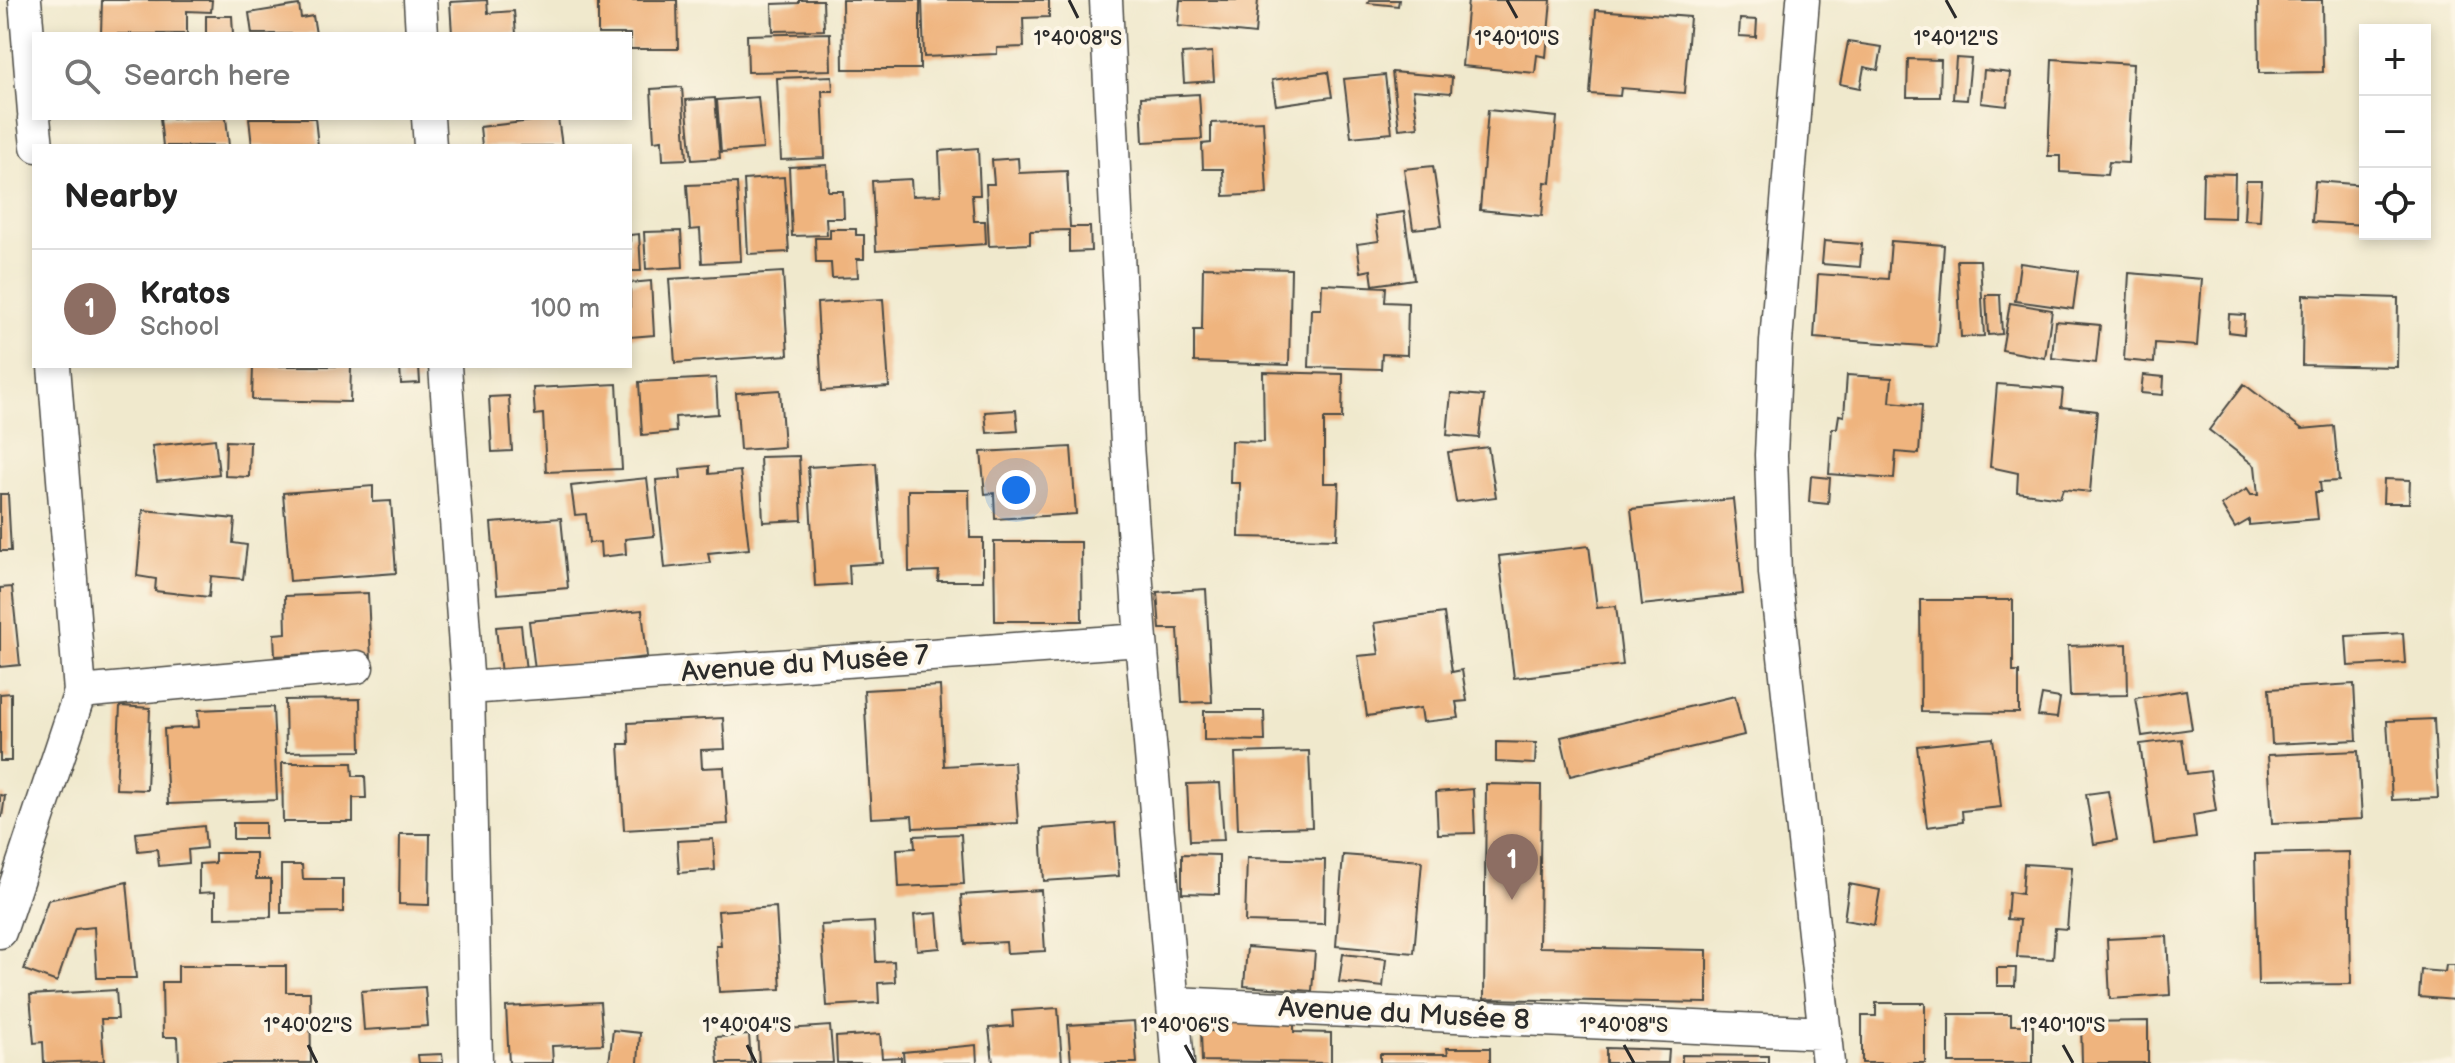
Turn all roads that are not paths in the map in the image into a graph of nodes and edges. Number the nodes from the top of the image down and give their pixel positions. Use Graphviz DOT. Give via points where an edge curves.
graph roads {
  1 [pos="25,0"];
  2 [pos="420,0"];
  3 [pos="1106,0"];
  4 [pos="1803,0"];
  5 [pos="422,32"];
  6 [pos="32,87"];
  7 [pos="34,120"];
  8 [pos="428,120"];
  9 [pos="37,144"];
  10 [pos="430,144"];
  11 [pos="54,368"];
  12 [pos="445,368"];
  13 [pos="1141,640"];
  14 [pos="357,667"];
  15 [pos="468,688"];
  16 [pos="80,692"];
  17 [pos="0,932"];
  18 [pos="1174,1003"];
  19 [pos="1827,1048"];
  20 [pos="476,1063"];
  21 [pos="1178,1063"];
  1 -- 6 [label="street"];
  2 -- 5 [label="street"];
  3 -- 13 [label="street"];
  4 -- 19 [label="street" via="1771,455 1775,573"];
  7 -- 9 [label="street"];
  8 -- 10 [label="street"];
  11 -- 16 [label="street"];
  12 -- 15 [label="street"];
  13 -- 15 [label="street, Avenue du Musée 7"];
  13 -- 18 [label="street"];
  14 -- 16 [label="street"];
  15 -- 20 [label="street"];
  16 -- 17 [label="street"];
  18 -- 19 [label="street, Avenue du Musée 8"];
  18 -- 21 [label="street"];
}
